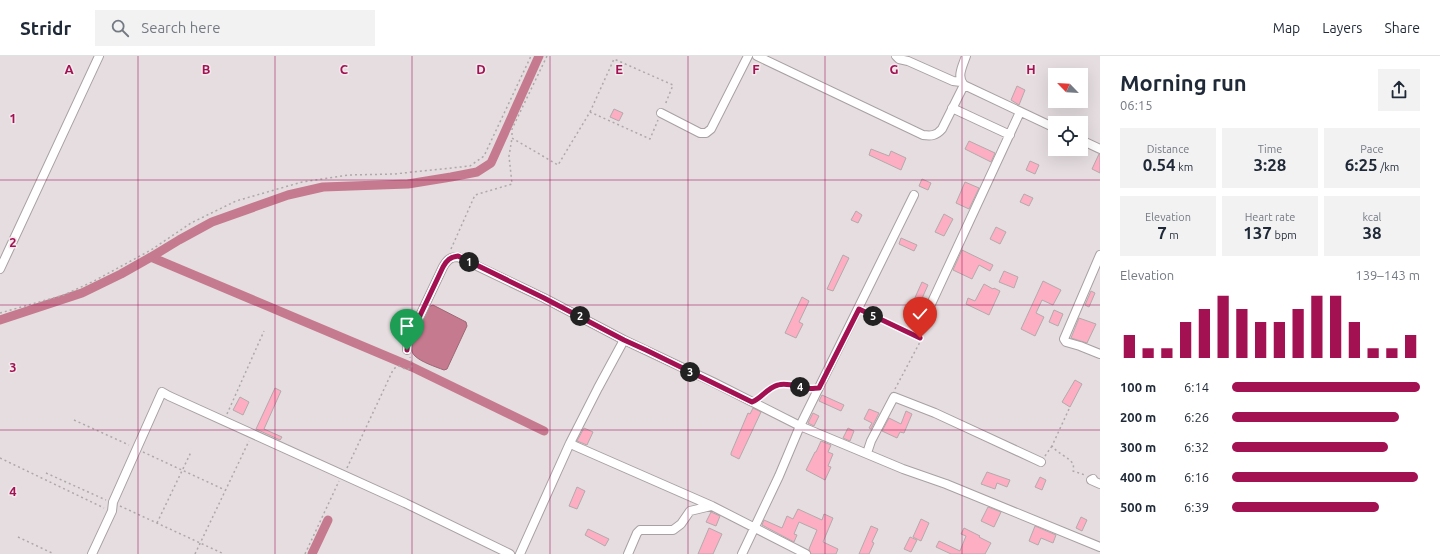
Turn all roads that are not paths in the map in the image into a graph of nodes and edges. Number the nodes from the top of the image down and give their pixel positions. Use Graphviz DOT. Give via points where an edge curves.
graph roads {
  1 [pos="99,56"];
  2 [pos="748,56"];
  3 [pos="757,56"];
  4 [pos="896,56"];
  5 [pos="966,56"];
  6 [pos="963,84"];
  7 [pos="952,108"];
  8 [pos="1020,112"];
  9 [pos="661,113"];
  10 [pos="1048,125"];
  11 [pos="1010,135"];
  12 [pos="1088,143"];
  13 [pos="1100,149"];
  14 [pos="914,195"];
  15 [pos="1100,255"];
  16 [pos="1097,266"];
  17 [pos="0,269"];
  18 [pos="919,334"];
  19 [pos="624,340"];
  20 [pos="407,350"];
  21 [pos="1100,354"];
  22 [pos="800,426"];
  23 [pos="570,443"];
  24 [pos="867,453"];
  25 [pos="1040,462"];
  26 [pos="1093,479"];
  27 [pos="1100,484"];
  28 [pos="712,506"];
  29 [pos="755,528"];
  30 [pos="1100,547"];
  31 [pos="92,554"];
  32 [pos="510,554"];
  33 [pos="520,554"];
  34 [pos="628,554"];
  35 [pos="742,554"];
  36 [pos="806,554"];
  1 -- 17 [label="street"];
  2 -- 9 [label="street" via="711,129 706,133 700,133"];
  3 -- 7 [label="street" via="923,135 938,134"];
  4 -- 6 [label="street"];
  5 -- 6 [label="street" via="960,78"];
  6 -- 7 [label="street"];
  6 -- 8 [label="street"];
  7 -- 11 [label="street"];
  8 -- 10 [label="street"];
  8 -- 11 [label="street"];
  11 -- 18 [label="street"];
  12 -- 13 [label="street"];
  14 -- 22 [label="street"];
  15 -- 16 [label="street"];
  16 -- 21 [label="street" via="1064,339"];
  19 -- 20 [label="street" via="464,259 455,257 447,260 408,341"];
  19 -- 22 [label="street"];
  19 -- 23 [label="street"];
  22 -- 24 [label="street"];
  22 -- 29 [label="street"];
  23 -- 28 [label="street"];
  23 -- 33 [label="street"];
  24 -- 25 [label="street" via="894,397 935,413"];
  24 -- 30 [label="street"];
  26 -- 27 [label="street"];
  28 -- 29 [label="street"];
  28 -- 34 [label="street" via="690,511 674,530 640,530"];
  29 -- 35 [label="street"];
  29 -- 36 [label="street"];
  31 -- 32 [label="street" via="162,392"];
}
